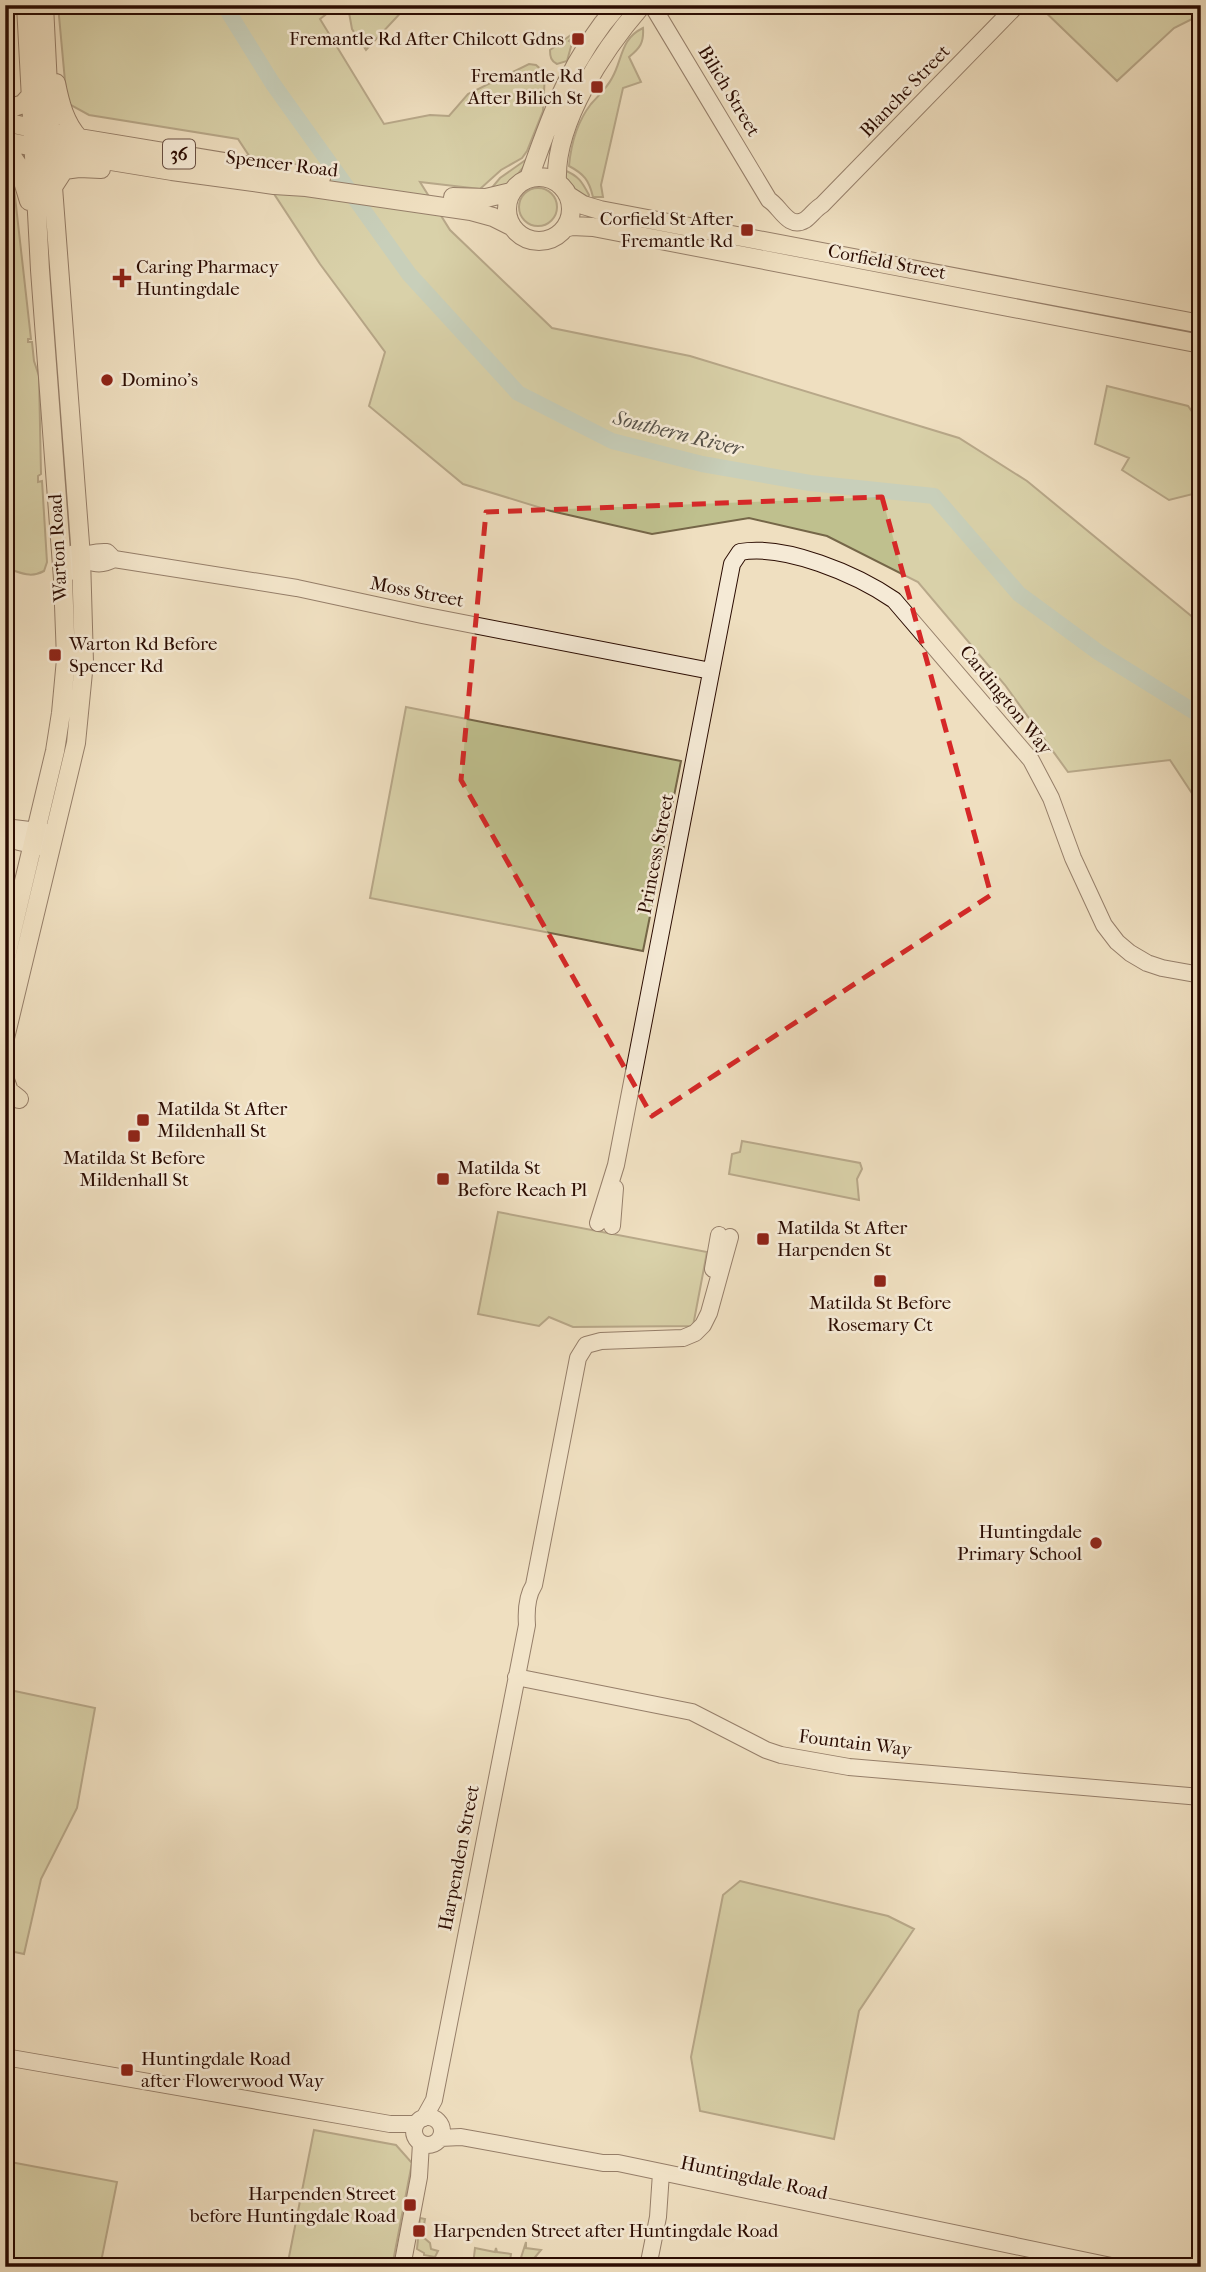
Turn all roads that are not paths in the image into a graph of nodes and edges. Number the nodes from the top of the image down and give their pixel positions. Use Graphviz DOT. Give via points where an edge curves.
graph roads {
  1 [pos="26,5"];
  2 [pos="618,5"];
  3 [pos="642,5"];
  4 [pos="652,5"];
  5 [pos="1017,5"];
  6 [pos="44,8"];
  7 [pos="31,95"];
  8 [pos="5,110"];
  9 [pos="5,122"];
  10 [pos="32,129"];
  11 [pos="51,133"];
  12 [pos="79,138"];
  13 [pos="5,141"];
  14 [pos="5,146"];
  15 [pos="33,148"];
  16 [pos="52,151"];
  17 [pos="208,177"];
  18 [pos="529,178"];
  19 [pos="307,181"];
  20 [pos="53,187"];
  21 [pos="563,189"];
  22 [pos="511,192"];
  23 [pos="390,194"];
  24 [pos="769,200"];
  25 [pos="511,226"];
  26 [pos="565,228"];
  27 [pos="40,270"];
  28 [pos="1201,324"];
  29 [pos="1201,344"];
  30 [pos="66,365"];
  31 [pos="52,433"];
  32 [pos="74,457"];
  33 [pos="57,502"];
  34 [pos="60,534"];
  35 [pos="740,552"];
  36 [pos="81,557"];
  37 [pos="63,579"];
  38 [pos="711,671"];
  39 [pos="5,827"];
  40 [pos="5,835"];
  41 [pos="35,838"];
  42 [pos="53,841"];
  43 [pos="5,961"];
  44 [pos="1201,975"];
  45 [pos="5,1038"];
  46 [pos="5,1080"];
  47 [pos="19,1098"];
  48 [pos="605,1225"];
  49 [pos="724,1236"];
  50 [pos="516,1678"];
  51 [pos="1201,1797"];
  52 [pos="5,2057"];
  53 [pos="430,2132"];
  54 [pos="666,2177"];
  55 [pos="402,2267"];
  56 [pos="648,2267"];
  57 [pos="1116,2267"];
  1 -- 7 [label="main road, Warton Road"];
  2 -- 18 [label="main road" via="567,79"];
  3 -- 21 [label="main road" via="620,31 575,105 556,161"];
  4 -- 24 [label="street, Bilich Street"];
  5 -- 24 [label="street, Blanche Street" via="805,227 790,231 782,227"];
  6 -- 11 [label="main road, Warton Road"];
  6 -- 12 [label="main road" via="51,27 61,103"];
  7 -- 8 [label="main road" via="23,104"];
  7 -- 10 [label="main road, Warton Road"];
  9 -- 10 [label="main road, Spencer Road / 36"];
  10 -- 11 [label="main road, Spencer Road / 36"];
  10 -- 15 [label="main road, Warton Road"];
  11 -- 12 [label="main road, Spencer Road / 36"];
  11 -- 16 [label="main road, Warton Road"];
  12 -- 19 [label="main road, Spencer Road / 36"];
  13 -- 15 [label="main road, Spencer Road / 36"];
  14 -- 27 [label="main road" via="18,165 29,200"];
  15 -- 16 [label="main road, Spencer Road / 36"];
  15 -- 27 [label="main road, Warton Road"];
  16 -- 17 [label="main road, Spencer Road / 36"];
  16 -- 20 [label="main road, Warton Road"];
  17 -- 19 [label="main road, Spencer Road / 36" via="274,186"];
  17 -- 20 [label="main road" via="79,167 64,170"];
  18 -- 21 [label="main road" via="539,176"];
  18 -- 22 [label="main road, 36"];
  19 -- 23 [label="main road, Spencer Road / 36"];
  20 -- 30 [label="main road, Warton Road"];
  21 -- 26 [label="main road" via="571,207"];
  21 -- 28 [label="main road, Corfield Street" via="583,205 600,210"];
  22 -- 23 [label="main road, Spencer Road / 36" via="474,199"];
  22 -- 25 [label="main road" via="507,209"];
  23 -- 25 [label="main road, Spencer Road / 36" via="471,211"];
  25 -- 26 [label="main road, 36" via="531,240 544,240"];
  26 -- 29 [label="main road, Corfield Street" via="593,227"];
  27 -- 31 [label="main road, Warton Road"];
  30 -- 31 [label="main road" via="58,375 59,408"];
  30 -- 32 [label="main road, Warton Road"];
  31 -- 33 [label="main road, Warton Road"];
  32 -- 33 [label="main road" via="68,495"];
  32 -- 36 [label="main road, Warton Road"];
  33 -- 34 [label="main road, Warton Road"];
  34 -- 36 [label="street"];
  34 -- 37 [label="main road, Warton Road"];
  35 -- 38 [label="street, Princess Street" via="732,564"];
  35 -- 44 [label="street, Cardington Way" via="756,549 814,561 869,583 894,600 1031,760 1104,925 1117,942 1147,963"];
  36 -- 37 [label="street"];
  36 -- 38 [label="street, Moss Street" via="92,564 114,559 297,588"];
  36 -- 42 [label="main road, Warton Road" via="84,662 80,711"];
  37 -- 41 [label="main road, Warton Road" via="61,713"];
  38 -- 48 [label="street, Princess Street"];
  39 -- 41 [label="street"];
  40 -- 41 [label="street"];
  41 -- 42 [label="street"];
  41 -- 43 [label="main road, Warton Road"];
  42 -- 45 [label="main road, Warton Road"];
  46 -- 47 [label="main road" via="9,1091"];
  49 -- 50 [label="street, Harpenden Street" via="709,1313 695,1333 682,1338 601,1341 586,1345 578,1358 534,1585 532,1617"];
  50 -- 51 [label="street, Fountain Way" via="692,1713 766,1750 849,1767"];
  50 -- 53 [label="street, Harpenden Street"];
  52 -- 53 [label="street, Huntingdale Road"];
  53 -- 54 [label="street, Huntingdale Road"];
  53 -- 55 [label="street, Harpenden Street"];
  54 -- 56 [label="street"];
  54 -- 57 [label="street, Huntingdale Road" via="803,2210 900,2224"];
}
